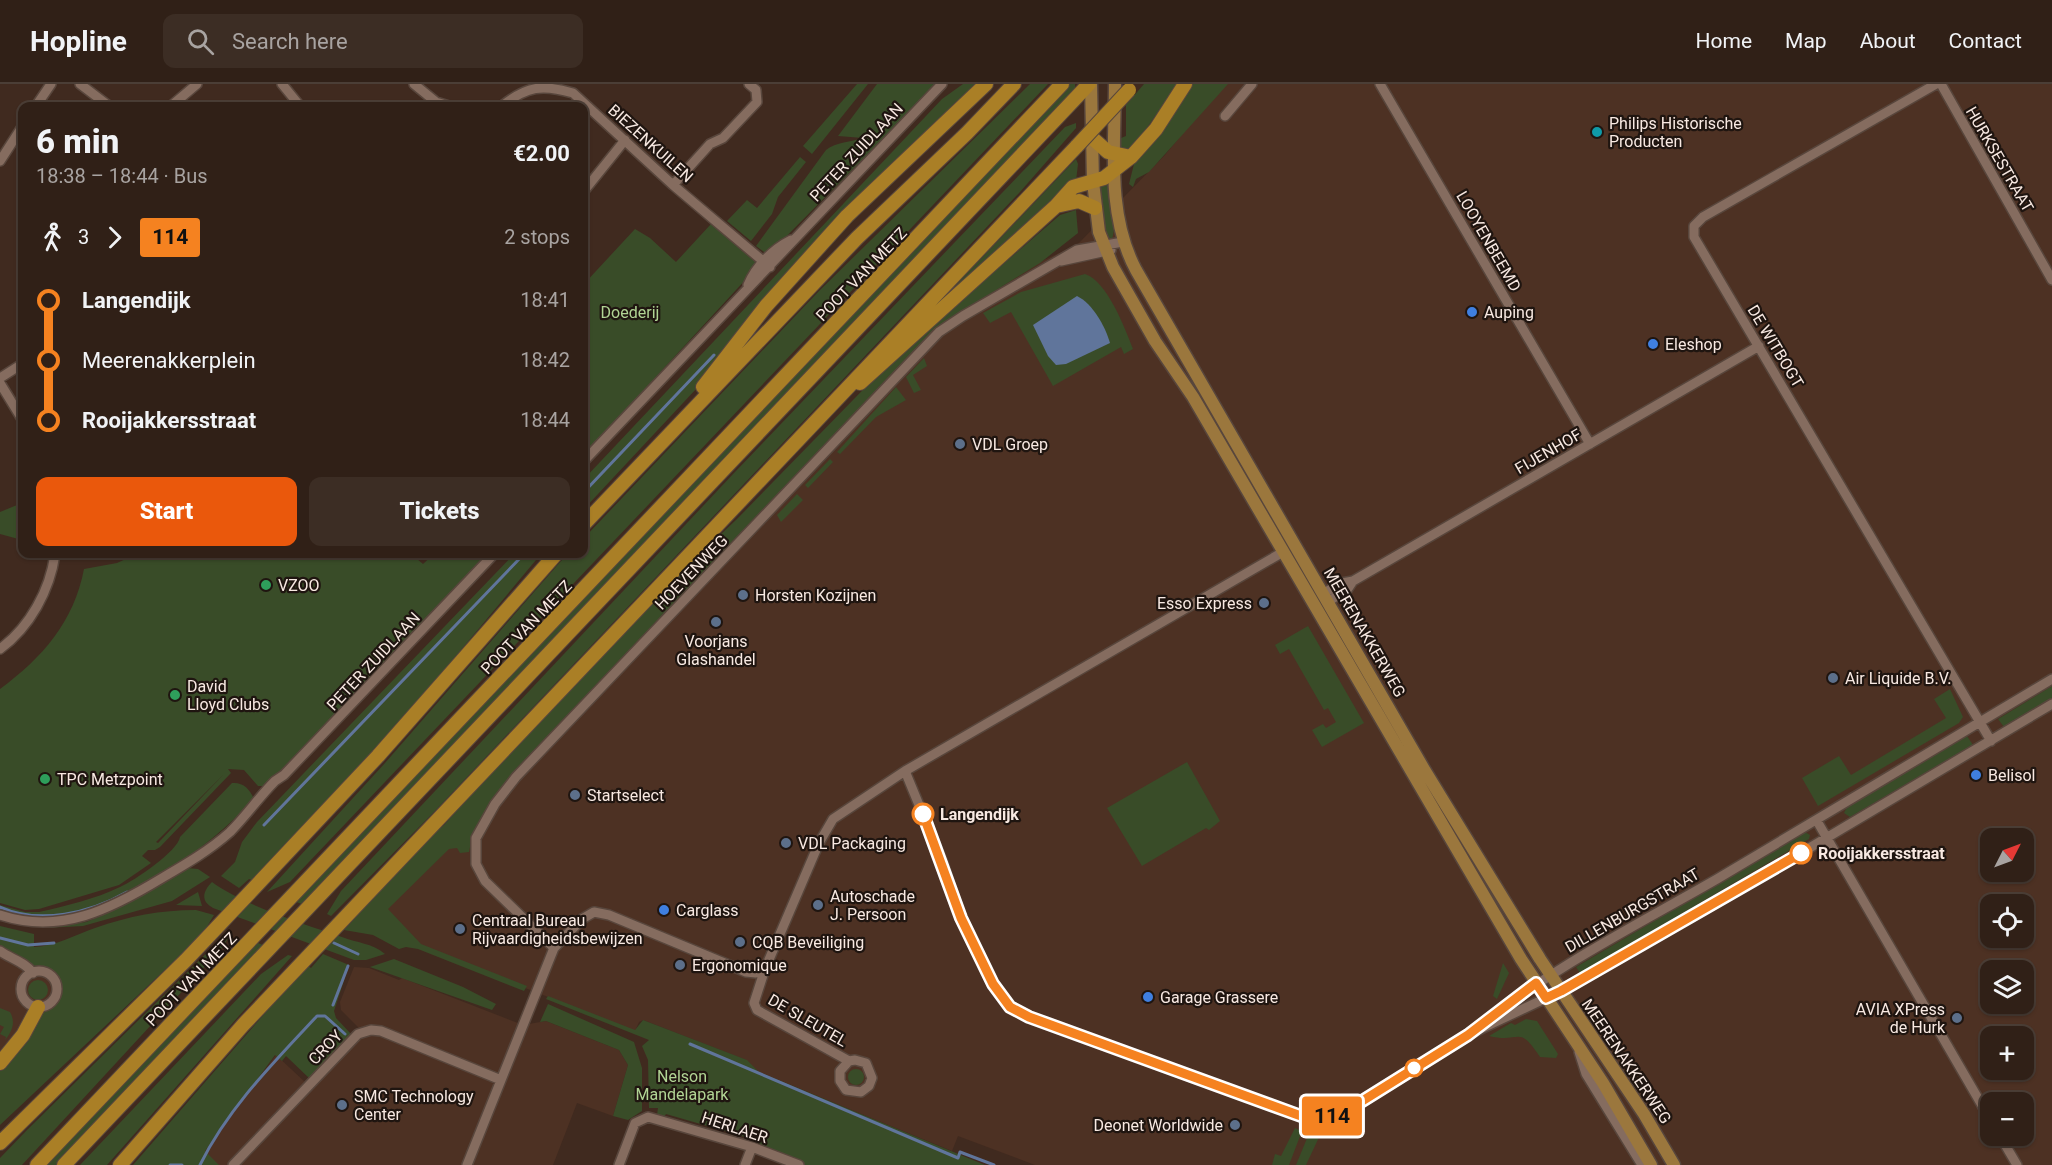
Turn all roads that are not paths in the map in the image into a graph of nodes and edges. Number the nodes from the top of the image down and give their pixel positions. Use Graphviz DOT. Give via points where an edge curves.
graph roads {
  1 [pos="51,84"];
  2 [pos="80,84"];
  3 [pos="197,84"];
  4 [pos="282,84"];
  5 [pos="414,84"];
  6 [pos="942,84"];
  7 [pos="986,84"];
  8 [pos="1014,84"];
  9 [pos="1062,84"];
  10 [pos="1090,84"];
  11 [pos="1114,84"];
  12 [pos="1185,84"];
  13 [pos="1252,84"];
  14 [pos="1380,84"];
  15 [pos="1936,84"];
  16 [pos="1941,84"];
  17 [pos="530,85"];
  18 [pos="756,86"];
  19 [pos="1132,87"];
  20 [pos="39,102"];
  21 [pos="104,102"];
  22 [pos="176,102"];
  23 [pos="297,102"];
  24 [pos="436,102"];
  25 [pos="507,102"];
  26 [pos="583,102"];
  27 [pos="588,107"];
  28 [pos="1224,116"];
  29 [pos="18,133"];
  30 [pos="1091,136"];
  31 [pos="625,140"];
  32 [pos="1115,155"];
  33 [pos="1131,157"];
  34 [pos="0,161"];
  35 [pos="1115,170"];
  36 [pos="1093,182"];
  37 [pos="673,184"];
  38 [pos="588,186"];
  39 [pos="1056,206"];
  40 [pos="1095,208"];
  41 [pos="1123,242"];
  42 [pos="1104,248"];
  43 [pos="767,264"];
  44 [pos="2052,280"];
  45 [pos="1759,346"];
  46 [pos="18,367"];
  47 [pos="0,378"];
  48 [pos="0,383"];
  49 [pos="843,393"];
  50 [pos="18,412"];
  51 [pos="688,412"];
  52 [pos="1590,444"];
  53 [pos="588,457"];
  54 [pos="588,520"];
  55 [pos="1283,552"];
  56 [pos="54,558"];
  57 [pos="491,558"];
  58 [pos="497,558"];
  59 [pos="552,558"];
  60 [pos="483,568"];
  61 [pos="1327,597"];
  62 [pos="0,649"];
  63 [pos="2052,679"];
  64 [pos="2052,704"];
  65 [pos="1980,722"];
  66 [pos="1991,741"];
  67 [pos="905,771"];
  68 [pos="1816,821"];
  69 [pos="1826,838"];
  70 [pos="0,915"];
  71 [pos="554,948"];
  72 [pos="0,951"];
  73 [pos="765,969"];
  74 [pos="1550,975"];
  75 [pos="29,976"];
  76 [pos="1536,983"];
  77 [pos="1561,991"];
  78 [pos="1546,998"];
  79 [pos="33,1006"];
  80 [pos="1468,1035"];
  81 [pos="1576,1042"];
  82 [pos="849,1061"];
  83 [pos="0,1063"];
  84 [pos="501,1080"];
  85 [pos="1980,1102"];
  86 [pos="26,1116"];
  87 [pos="0,1133"];
  88 [pos="0,1143"];
  89 [pos="2006,1146"];
  90 [pos="752,1147"];
  91 [pos="37,1165"];
  92 [pos="64,1165"];
  93 [pos="120,1165"];
  94 [pos="233,1165"];
  95 [pos="467,1165"];
  96 [pos="619,1165"];
  97 [pos="745,1165"];
  98 [pos="800,1165"];
  99 [pos="1642,1165"];
  100 [pos="1651,1165"];
  101 [pos="1674,1165"];
  102 [pos="2018,1165"];
  1 -- 20 [label="street"];
  2 -- 21 [label="street"];
  3 -- 22 [label="street"];
  4 -- 23 [label="street"];
  5 -- 24 [label="street"];
  6 -- 43 [label="street, PETER ZUIDLAAN" via="791,240 781,245"];
  7 -- 51 [label="highway" via="819,246 715,370"];
  8 -- 51 [label="highway, POOT VAN METZ"];
  9 -- 91 [label="highway, POOT VAN METZ"];
  10 -- 30 [label="main road, MEERENAKKERWEG"];
  10 -- 92 [label="highway"];
  11 -- 32 [label="main road, MEERENAKKERWEG"];
  12 -- 33 [label="highway" via="1156,129"];
  13 -- 28 [label="street"];
  14 -- 52 [label="street, LOOYENBEEMD"];
  15 -- 45 [label="street, DE WITBOGT" via="1703,217 1694,226 1694,237"];
  16 -- 44 [label="street, HURKSESTRAAT"];
  17 -- 25 [label="street, BIEZENKUILEN"];
  17 -- 26 [label="street, BIEZENKUILEN" via="559,86"];
  18 -- 37 [label="street" via="757,102"];
  19 -- 49 [label="highway, bridge"];
  27 -- 31 [label="street, BIEZENKUILEN"];
  29 -- 34 [label="street"];
  30 -- 32 [label="highway"];
  30 -- 36 [label="main road, MEERENAKKERWEG"];
  31 -- 37 [label="street, BIEZENKUILEN"];
  31 -- 38 [label="street"];
  32 -- 33 [label="highway"];
  32 -- 35 [label="main road, MEERENAKKERWEG"];
  33 -- 35 [label="highway"];
  35 -- 36 [label="highway"];
  35 -- 41 [label="main road, MEERENAKKERWEG"];
  36 -- 39 [label="highway" via="1073,187"];
  36 -- 40 [label="main road, MEERENAKKERWEG"];
  37 -- 43 [label="street, BIEZENKUILEN"];
  39 -- 40 [label="highway" via="1079,201"];
  39 -- 49 [label="highway" via="867,380"];
  40 -- 42 [label="main road, MEERENAKKERWEG"];
  41 -- 42 [label="street, HOEVENWEG"];
  41 -- 61 [label="main road, MEERENAKKERWEG"];
  42 -- 55 [label="main road, MEERENAKKERWEG" via="1155,341"];
  42 -- 71 [label="street, HOEVENWEG" via="1077,250 939,332 538,751 495,804 476,838 476,864 485,881"];
  43 -- 53 [label="street, PETER ZUIDLAAN"];
  45 -- 52 [label="street, FIJENHOF"];
  45 -- 65 [label="street, DE WITBOGT"];
  46 -- 47 [label="street"];
  48 -- 50 [label="street"];
  49 -- 93 [label="highway" via="307,958"];
  51 -- 54 [label="highway, POOT VAN METZ"];
  52 -- 61 [label="street, FIJENHOF" via="1353,581 1347,590"];
  55 -- 67 [label="street"];
  55 -- 76 [label="main road, MEERENAKKERWEG"];
  56 -- 62 [label="street" via="39,603"];
  57 -- 60 [label="street, PETER ZUIDLAAN"];
  58 -- 60 [label="street, PETER ZUIDLAAN"];
  59 -- 86 [label="highway, POOT VAN METZ" via="378,756 255,887"];
  60 -- 70 [label="street, PETER ZUIDLAAN" via="252,813 216,844 128,899 84,918 49,923"];
  61 -- 74 [label="main road, MEERENAKKERWEG" via="1425,771"];
  63 -- 65 [label="street, DILLENBURGSTRAAT"];
  64 -- 66 [label="street, DILLENBURGSTRAAT"];
  65 -- 66 [label="street"];
  65 -- 68 [label="street, DILLENBURGSTRAAT"];
  66 -- 69 [label="street, DILLENBURGSTRAAT"];
  67 -- 73 [label="street" via="833,819"];
  67 -- 80 [label="street, DILLENBURGSTRAAT" via="961,918 993,984 1010,1007 1029,1017 1312,1120 1343,1113"];
  68 -- 69 [label="street"];
  68 -- 74 [label="street, DILLENBURGSTRAAT"];
  69 -- 77 [label="street, DILLENBURGSTRAAT"];
  69 -- 85 [label="street"];
  71 -- 73 [label="street" via="594,912 746,972"];
  71 -- 84 [label="street"];
  72 -- 75 [label="street" via="24,963"];
  73 -- 82 [label="street, DE SLEUTEL" via="754,1003 757,1010"];
  74 -- 76 [label="street, DILLENBURGSTRAAT"];
  74 -- 77 [label="main road, MEERENAKKERWEG"];
  75 -- 79 [label="street" via="21,992"];
  75 -- 79 [label="street" via="48,974 57,988 51,1003"];
  76 -- 78 [label="main road, MEERENAKKERWEG"];
  76 -- 80 [label="street, DILLENBURGSTRAAT"];
  77 -- 78 [label="street, DILLENBURGSTRAAT"];
  77 -- 101 [label="main road, MEERENAKKERWEG"];
  78 -- 80 [label="street, DILLENBURGSTRAAT"];
  78 -- 81 [label="main road, MEERENAKKERWEG"];
  79 -- 83 [label="highway" via="16,1045"];
  81 -- 99 [label="street, MEERENAKKERWEG" via="1586,1074"];
  81 -- 100 [label="main road, MEERENAKKERWEG"];
  84 -- 94 [label="street, CROY" via="381,1031 366,1031 358,1034"];
  84 -- 95 [label="street"];
  86 -- 87 [label="highway"];
  86 -- 88 [label="highway, POOT VAN METZ"];
  89 -- 102 [label="street"];
  90 -- 96 [label="street, HERLAER" via="648,1117 635,1124"];
  90 -- 97 [label="street"];
  90 -- 98 [label="street, HERLAER"];
}
